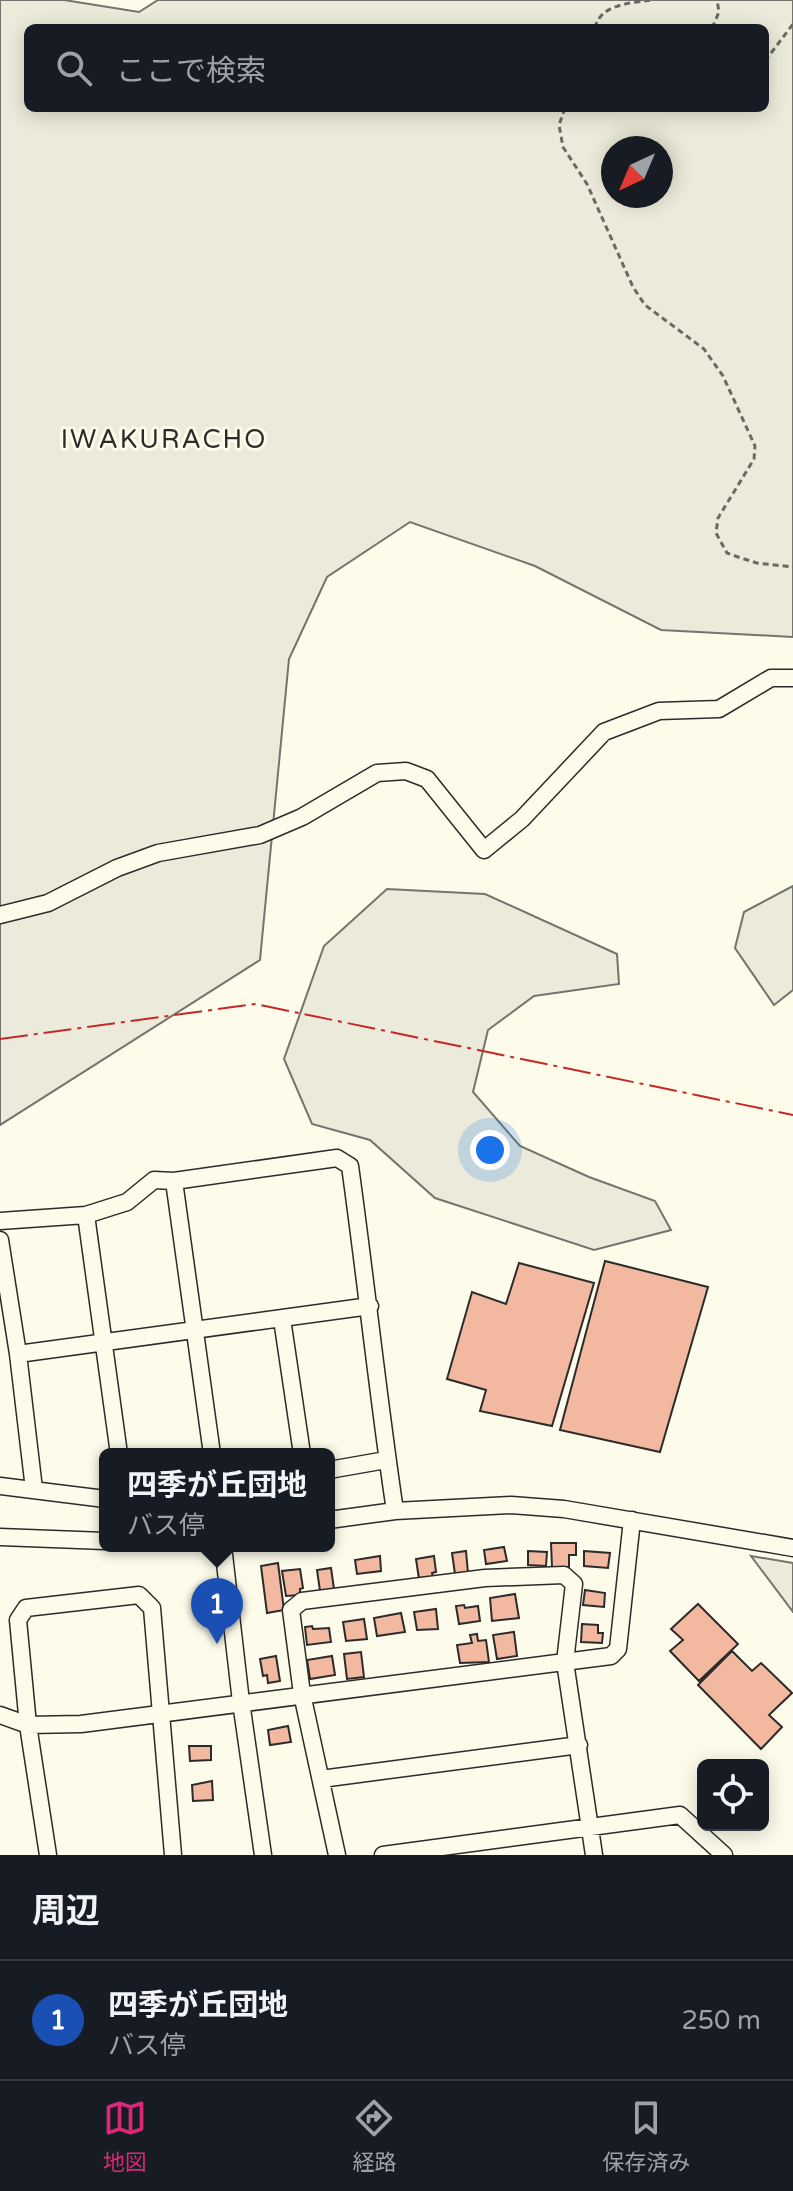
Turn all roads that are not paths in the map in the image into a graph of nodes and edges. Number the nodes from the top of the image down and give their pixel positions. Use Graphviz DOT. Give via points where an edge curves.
graph roads {
  1 [pos="793,678"];
  2 [pos="0,915"];
  3 [pos="174,1181"];
  4 [pos="86,1215"];
  5 [pos="0,1221"];
  6 [pos="0,1240"];
  7 [pos="370,1306"];
  8 [pos="282,1319"];
  9 [pos="194,1330"];
  10 [pos="102,1343"];
  11 [pos="18,1354"];
  12 [pos="118,1448"];
  13 [pos="211,1448"];
  14 [pos="301,1448"];
  15 [pos="386,1460"];
  16 [pos="335,1469"];
  17 [pos="0,1486"];
  18 [pos="34,1489"];
  19 [pos="99,1498"];
  20 [pos="395,1511"];
  21 [pos="335,1519"];
  22 [pos="632,1520"];
  23 [pos="0,1537"];
  24 [pos="99,1541"];
  25 [pos="793,1548"];
  26 [pos="224,1552"];
  27 [pos="565,1662"];
  28 [pos="302,1694"];
  29 [pos="241,1702"];
  30 [pos="161,1713"];
  31 [pos="0,1715"];
  32 [pos="28,1725"];
  33 [pos="579,1745"];
  34 [pos="321,1779"];
  35 [pos="591,1828"];
  36 [pos="48,1855"];
  37 [pos="173,1855"];
  38 [pos="263,1855"];
  39 [pos="337,1855"];
  40 [pos="383,1855"];
  41 [pos="594,1855"];
  42 [pos="724,1855"];
  1 -- 2 [label="street" via="771,678 719,709 659,711 604,732 522,819 484,850 427,779 406,771 377,773 260,835 158,853 48,903"];
  3 -- 4 [label="street" via="154,1180 127,1202"];
  3 -- 7 [label="street" via="337,1158 350,1166"];
  3 -- 9 [label="street"];
  4 -- 5 [label="street"];
  4 -- 10 [label="street"];
  6 -- 11 [label="street"];
  7 -- 8 [label="street"];
  7 -- 15 [label="street"];
  8 -- 9 [label="street"];
  8 -- 14 [label="street"];
  9 -- 10 [label="street"];
  9 -- 13 [label="street"];
  10 -- 11 [label="street"];
  10 -- 12 [label="street"];
  11 -- 18 [label="street"];
  15 -- 16 [label="street"];
  15 -- 20 [label="street"];
  17 -- 18 [label="street"];
  18 -- 19 [label="street"];
  20 -- 21 [label="street"];
  20 -- 22 [label="street" via="511,1505"];
  22 -- 25 [label="street"];
  22 -- 27 [label="street" via="618,1649 611,1656"];
  23 -- 24 [label="street"];
  26 -- 29 [label="street"];
  27 -- 28 [label="street"];
  27 -- 28 [label="street" via="574,1584 564,1575 470,1580 302,1601 291,1610"];
  27 -- 33 [label="street"];
  28 -- 29 [label="street"];
  28 -- 34 [label="street"];
  29 -- 30 [label="street"];
  29 -- 38 [label="street"];
  30 -- 32 [label="street"];
  30 -- 32 [label="street" via="152,1608 139,1595 26,1608 18,1620"];
  30 -- 37 [label="street"];
  31 -- 32 [label="street"];
  32 -- 36 [label="street"];
  33 -- 34 [label="street"];
  33 -- 35 [label="street"];
  34 -- 39 [label="street"];
  35 -- 40 [label="street"];
  35 -- 41 [label="street"];
  35 -- 42 [label="street" via="680,1815"];
}
